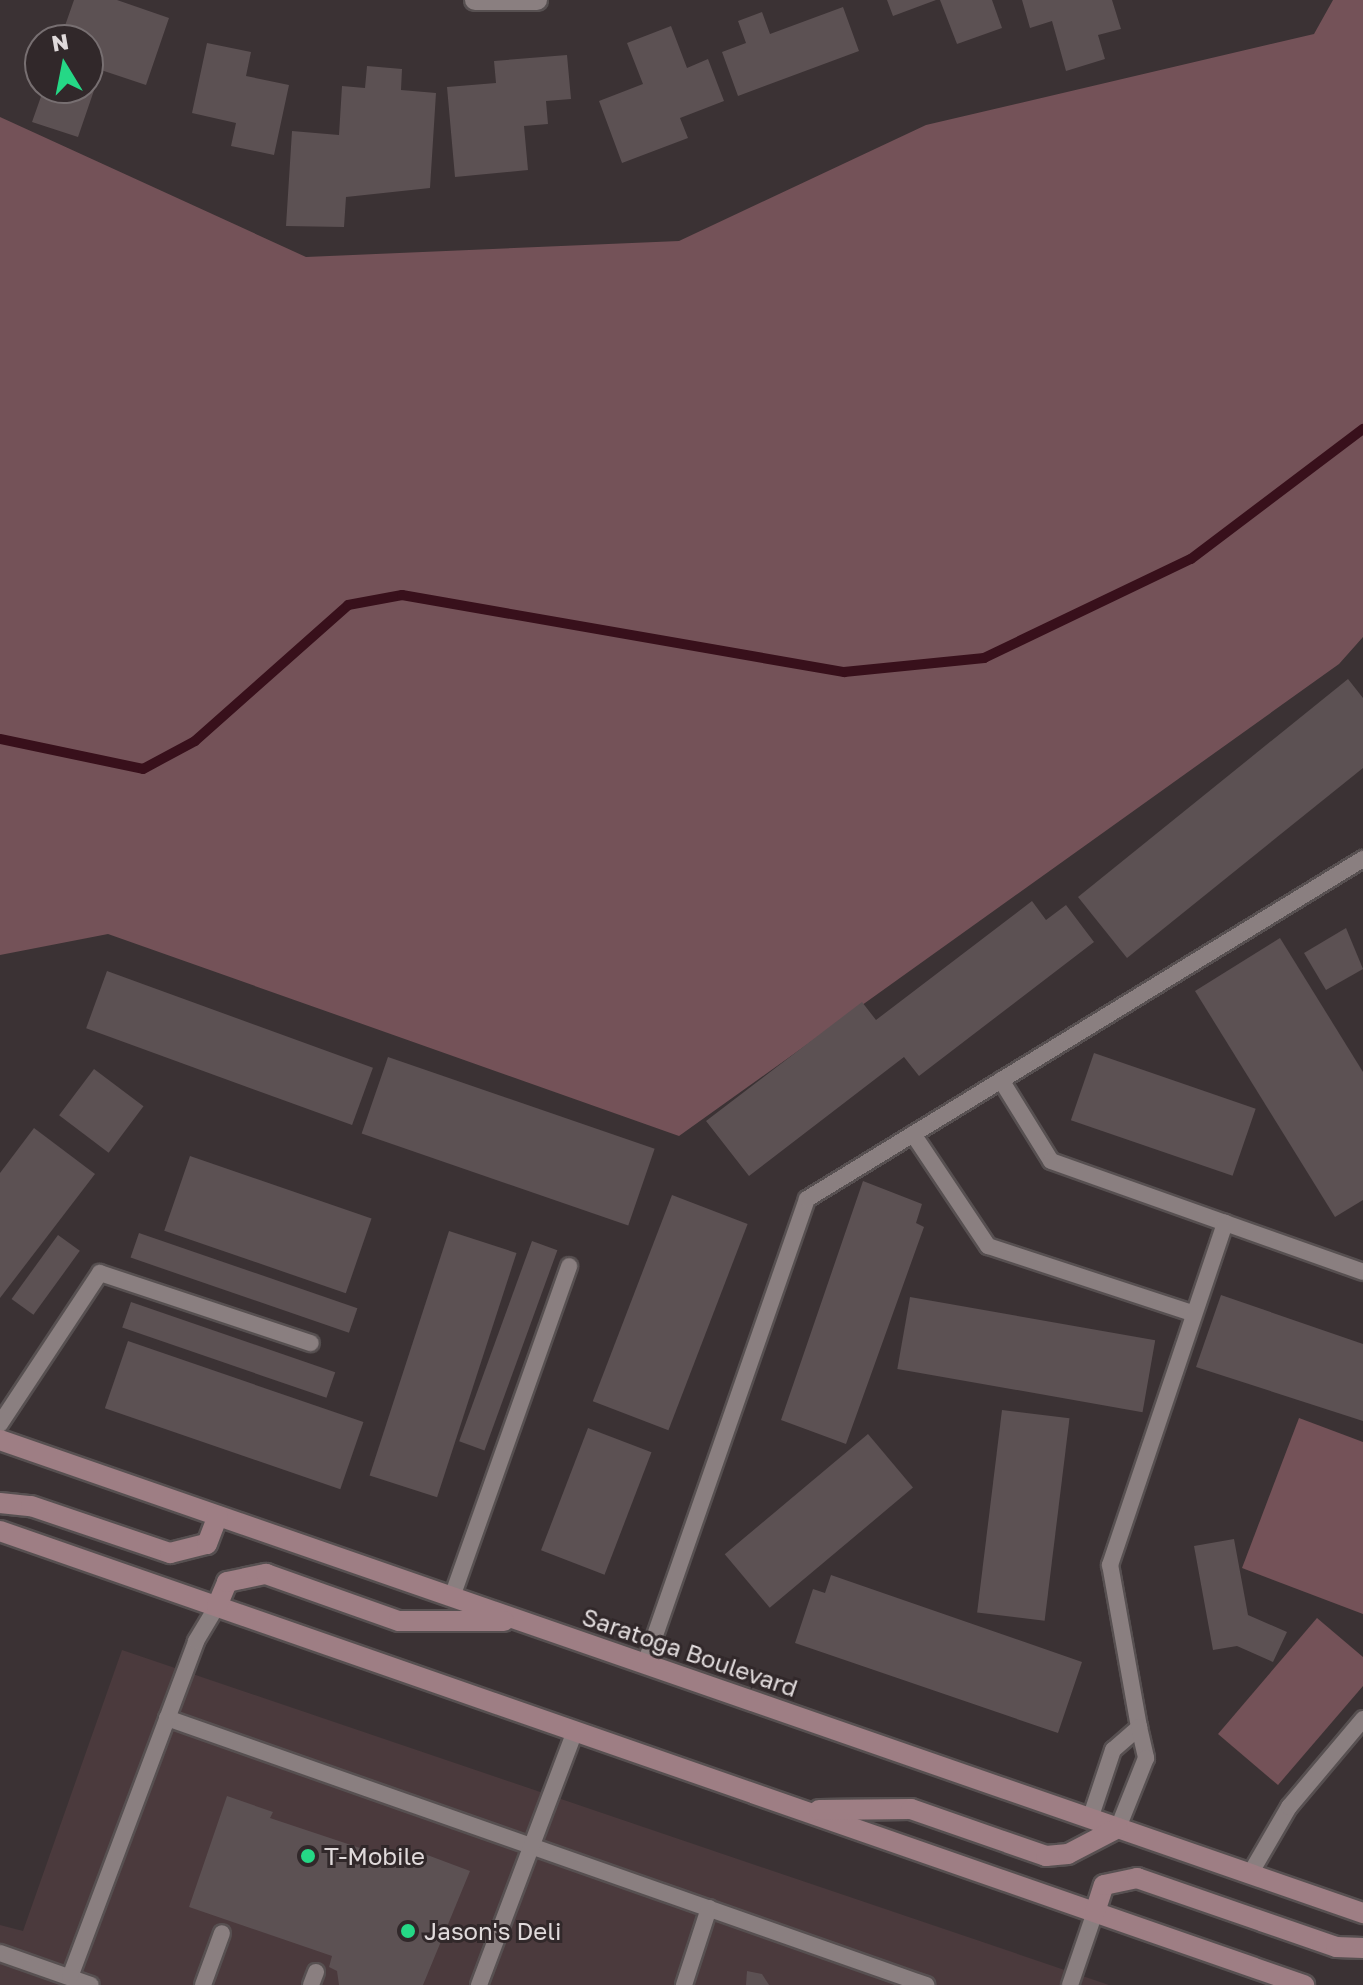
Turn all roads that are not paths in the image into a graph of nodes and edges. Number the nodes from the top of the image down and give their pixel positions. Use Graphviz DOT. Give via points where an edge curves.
graph roads {
  1 [pos="475,0"];
  2 [pos="537,0"];
  3 [pos="1363,859"];
  4 [pos="1001,1080"];
  5 [pos="913,1134"];
  6 [pos="1225,1223"];
  7 [pos="569,1266"];
  8 [pos="1363,1272"];
  9 [pos="1192,1313"];
  10 [pos="311,1343"];
  11 [pos="0,1424"];
  12 [pos="0,1440"];
  13 [pos="0,1503"];
  14 [pos="218,1516"];
  15 [pos="0,1531"];
  16 [pos="452,1597"];
  17 [pos="217,1606"];
  18 [pos="520,1621"];
  19 [pos="645,1664"];
  20 [pos="167,1718"];
  21 [pos="1363,1719"];
  22 [pos="1139,1727"];
  23 [pos="575,1731"];
  24 [pos="803,1811"];
  25 [pos="1090,1819"];
  26 [pos="1118,1828"];
  27 [pos="531,1846"];
  28 [pos="1250,1874"];
  29 [pos="709,1908"];
  30 [pos="1095,1912"];
  31 [pos="1363,1913"];
  32 [pos="222,1933"];
  33 [pos="1363,1948"];
  34 [pos="0,1953"];
  35 [pos="70,1977"];
  36 [pos="91,1985"];
  37 [pos="203,1985"];
  38 [pos="479,1985"];
  39 [pos="684,1985"];
  40 [pos="926,1985"];
  41 [pos="1070,1985"];
  42 [pos="1304,1985"];
  1 -- 2 [label="street"];
  3 -- 4 [label="lane"];
  4 -- 5 [label="lane"];
  4 -- 6 [label="lane" via="1051,1161"];
  5 -- 9 [label="lane" via="988,1246"];
  5 -- 19 [label="lane" via="802,1208"];
  6 -- 8 [label="lane"];
  6 -- 9 [label="lane"];
  7 -- 16 [label="lane"];
  9 -- 22 [label="lane" via="1110,1565"];
  10 -- 11 [label="lane" via="100,1273"];
  12 -- 14 [label="main road, Saratoga Boulevard"];
  13 -- 14 [label="main road" via="31,1506 170,1553 207,1544"];
  14 -- 16 [label="main road, Saratoga Boulevard"];
  15 -- 17 [label="main road"];
  16 -- 18 [label="main road, Saratoga Boulevard"];
  17 -- 18 [label="main road" via="227,1582 266,1574 399,1621"];
  17 -- 20 [label="lane"];
  17 -- 23 [label="main road"];
  18 -- 19 [label="main road, Saratoga Boulevard"];
  19 -- 25 [label="main road, Saratoga Boulevard"];
  20 -- 27 [label="lane"];
  20 -- 35 [label="lane"];
  21 -- 28 [label="lane" via="1289,1807"];
  22 -- 25 [label="lane" via="1113,1750"];
  22 -- 26 [label="lane" via="1146,1758"];
  23 -- 24 [label="main road"];
  23 -- 27 [label="lane"];
  24 -- 26 [label="main road" via="911,1809 1046,1856 1068,1854"];
  24 -- 30 [label="main road"];
  25 -- 26 [label="main road, Saratoga Boulevard"];
  26 -- 28 [label="main road, Saratoga Boulevard"];
  27 -- 29 [label="lane"];
  27 -- 38 [label="lane"];
  28 -- 31 [label="main road, Saratoga Boulevard"];
  29 -- 39 [label="lane"];
  29 -- 40 [label="lane"];
  30 -- 33 [label="main road" via="1104,1885 1137,1878 1336,1947"];
  30 -- 41 [label="lane"];
  30 -- 42 [label="main road"];
  32 -- 37 [label="lane"];
  34 -- 35 [label="lane"];
  35 -- 36 [label="lane"];
}
